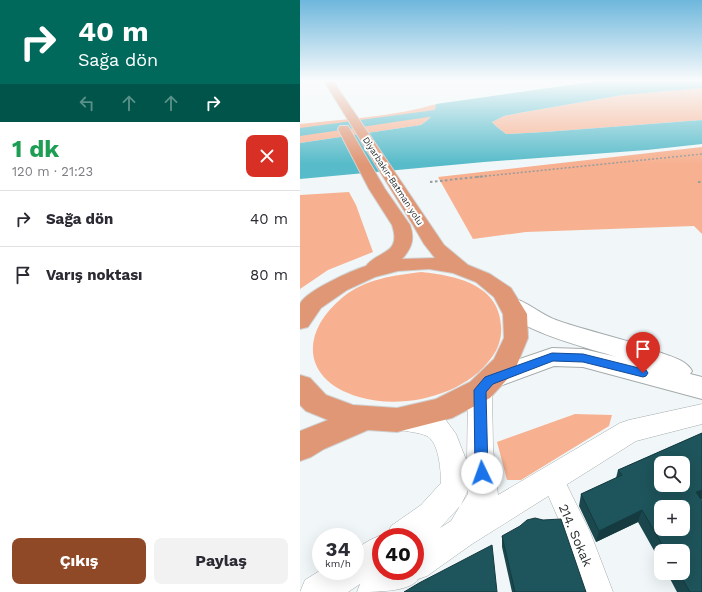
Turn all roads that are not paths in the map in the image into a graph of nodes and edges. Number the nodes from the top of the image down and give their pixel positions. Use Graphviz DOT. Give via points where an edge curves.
graph roads {
  1 [pos="332,109"];
  2 [pos="346,109"];
  3 [pos="466,271"];
  4 [pos="368,272"];
  5 [pos="510,304"];
  6 [pos="300,321"];
  7 [pos="702,380"];
  8 [pos="485,385"];
  9 [pos="300,386"];
  10 [pos="702,388"];
  11 [pos="702,414"];
  12 [pos="367,418"];
  13 [pos="397,420"];
  14 [pos="300,448"];
  15 [pos="552,479"];
  16 [pos="414,528"];
  17 [pos="461,533"];
  18 [pos="424,558"];
  19 [pos="336,580"];
  20 [pos="392,580"];
  21 [pos="317,592"];
  22 [pos="374,592"];
  23 [pos="599,592"];
  1 -- 4 [label="highway, Diyarbakır-Batman yolu" via="378,190 393,211 404,236 403,245 397,254"];
  2 -- 3 [label="highway, Diyarbakır-Batman yolu" via="422,225 429,241"];
  3 -- 4 [label="highway" via="429,263 398,265"];
  3 -- 5 [label="highway" via="483,278 503,293"];
  4 -- 6 [label="highway" via="339,285 313,303"];
  5 -- 7 [label="main road" via="548,326 638,354"];
  5 -- 8 [label="highway" via="515,314 516,338 505,365"];
  8 -- 10 [label="main road" via="552,357 583,358"];
  8 -- 13 [label="highway" via="442,410"];
  8 -- 17 [label="street" via="480,448 483,497"];
  9 -- 12 [label="highway" via="316,403 352,417"];
  11 -- 15 [label="street" via="629,431"];
  12 -- 13 [label="highway"];
  12 -- 14 [label="highway" via="313,439"];
  13 -- 16 [label="street" via="436,427 448,442 453,462 456,485 442,506"];
  15 -- 17 [label="street"];
  15 -- 23 [label="street, 214. Sokak" via="581,541"];
  17 -- 18 [label="street"];
  19 -- 21 [label="street"];
  20 -- 22 [label="street"];
}
